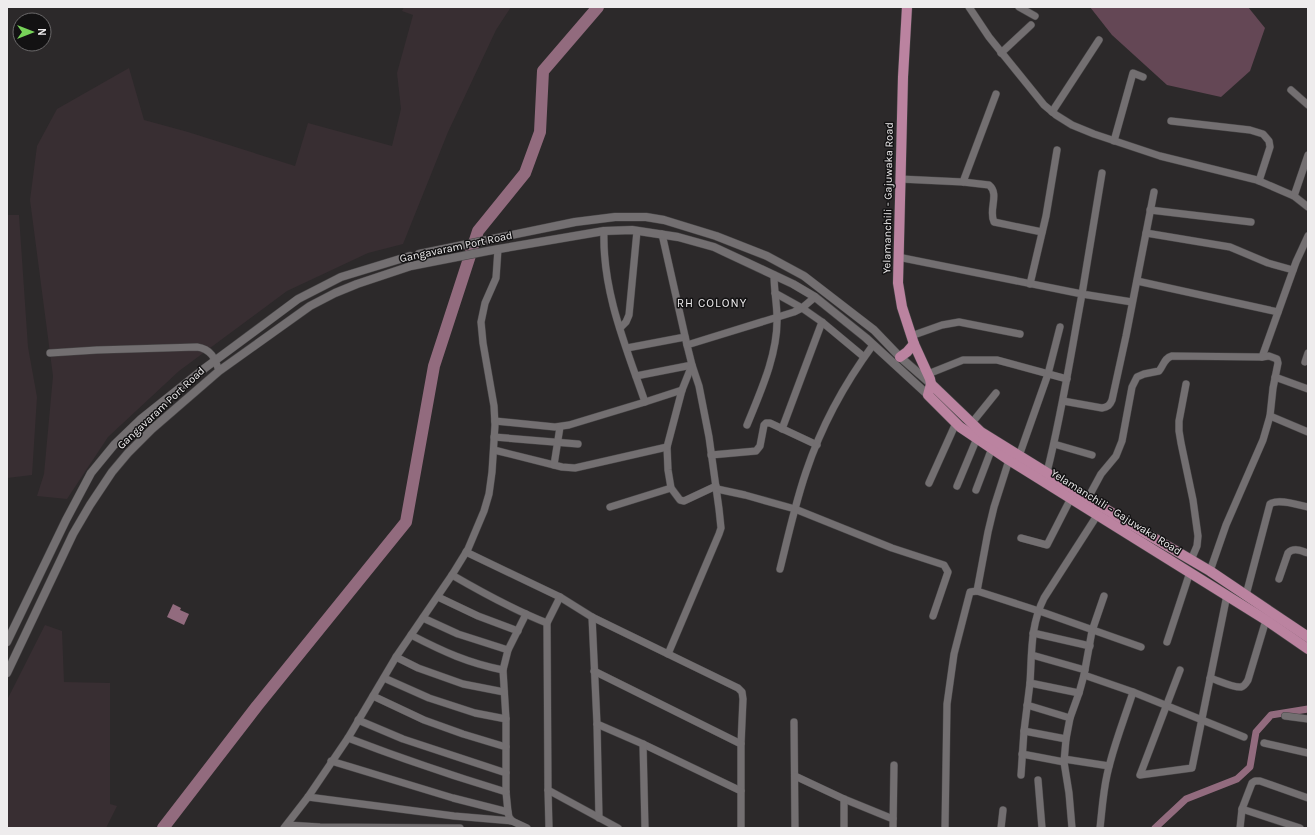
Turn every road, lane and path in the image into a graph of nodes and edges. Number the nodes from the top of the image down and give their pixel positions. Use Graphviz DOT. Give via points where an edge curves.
graph roads {
  1 [pos="907,7"];
  2 [pos="969,7"];
  3 [pos="1019,7"];
  4 [pos="1034,16"];
  5 [pos="1031,25"];
  6 [pos="1099,40"];
  7 [pos="1001,53"];
  8 [pos="1143,77"];
  9 [pos="1291,90"];
  10 [pos="996,94"];
  11 [pos="1308,104"];
  12 [pos="1052,112"];
  13 [pos="1171,121"];
  14 [pos="1114,141"];
  15 [pos="1057,150"];
  16 [pos="1308,155"];
  17 [pos="1102,173"];
  18 [pos="900,179"];
  19 [pos="1259,181"];
  20 [pos="963,182"];
  21 [pos="1154,192"];
  22 [pos="1294,196"];
  23 [pos="1308,207"];
  24 [pos="1150,210"];
  25 [pos="1251,222"];
  26 [pos="1042,232"];
  27 [pos="1146,233"];
  28 [pos="637,234"];
  29 [pos="662,234"];
  30 [pos="604,235"];
  31 [pos="1308,236"];
  32 [pos="748,248"];
  33 [pos="495,249"];
  34 [pos="419,254"];
  35 [pos="410,256"];
  36 [pos="898,258"];
  37 [pos="743,261"];
  38 [pos="1293,270"];
  39 [pos="774,275"];
  40 [pos="1137,281"];
  41 [pos="1030,284"];
  42 [pos="775,293"];
  43 [pos="1082,294"];
  44 [pos="815,297"];
  45 [pos="1132,302"];
  46 [pos="802,308"];
  47 [pos="1278,312"];
  48 [pos="777,318"];
  49 [pos="822,322"];
  50 [pos="1060,327"];
  51 [pos="620,328"];
  52 [pos="1020,334"];
  53 [pos="685,337"];
  54 [pos="912,340"];
  55 [pos="687,345"];
  56 [pos="873,345"];
  57 [pos="626,348"];
  58 [pos="50,353"];
  59 [pos="1308,353"];
  60 [pos="864,357"];
  61 [pos="900,357"];
  62 [pos="1262,357"];
  63 [pos="215,360"];
  64 [pos="1305,362"];
  65 [pos="692,365"];
  66 [pos="219,371"];
  67 [pos="928,374"];
  68 [pos="1048,374"];
  69 [pos="636,376"];
  70 [pos="1275,377"];
  71 [pos="1067,379"];
  72 [pos="931,384"];
  73 [pos="1186,384"];
  74 [pos="1308,389"];
  75 [pos="682,390"];
  76 [pos="996,393"];
  77 [pos="928,395"];
  78 [pos="1064,401"];
  79 [pos="645,402"];
  80 [pos="1270,416"];
  81 [pos="495,421"];
  82 [pos="956,423"];
  83 [pos="971,424"];
  84 [pos="747,425"];
  85 [pos="560,427"];
  86 [pos="782,429"];
  87 [pos="1308,432"];
  88 [pos="494,437"];
  89 [pos="977,438"];
  90 [pos="559,443"];
  91 [pos="578,444"];
  92 [pos="1054,444"];
  93 [pos="817,445"];
  94 [pos="667,447"];
  95 [pos="992,448"];
  96 [pos="494,450"];
  97 [pos="711,455"];
  98 [pos="1092,455"];
  99 [pos="1019,456"];
  100 [pos="1009,460"];
  101 [pos="554,466"];
  102 [pos="1047,472"];
  103 [pos="929,483"];
  104 [pos="957,486"];
  105 [pos="716,487"];
  106 [pos="671,488"];
  107 [pos="976,490"];
  108 [pos="1071,498"];
  109 [pos="1088,498"];
  110 [pos="610,507"];
  111 [pos="1308,507"];
  112 [pos="795,509"];
  113 [pos="1098,514"];
  114 [pos="1021,538"];
  115 [pos="467,550"];
  116 [pos="1308,553"];
  117 [pos="1191,560"];
  118 [pos="780,569"];
  119 [pos="1210,571"];
  120 [pos="1190,572"];
  121 [pos="452,576"];
  122 [pos="1279,579"];
  123 [pos="977,591"];
  124 [pos="1227,595"];
  125 [pos="1246,595"];
  126 [pos="1104,596"];
  127 [pos="438,597"];
  128 [pos="560,597"];
  129 [pos="1038,611"];
  130 [pos="526,614"];
  131 [pos="933,616"];
  132 [pos="592,617"];
  133 [pos="423,618"];
  134 [pos="1266,620"];
  135 [pos="548,623"];
  136 [pos="518,630"];
  137 [pos="1092,630"];
  138 [pos="1033,633"];
  139 [pos="412,635"];
  140 [pos="1308,637"];
  141 [pos="7,642"];
  142 [pos="1167,642"];
  143 [pos="1090,646"];
  144 [pos="1140,647"];
  145 [pos="1308,649"];
  146 [pos="508,650"];
  147 [pos="668,654"];
  148 [pos="1032,655"];
  149 [pos="396,657"];
  150 [pos="503,670"];
  151 [pos="1180,670"];
  152 [pos="594,671"];
  153 [pos="1085,672"];
  154 [pos="7,673"];
  155 [pos="384,678"];
  156 [pos="1210,678"];
  157 [pos="1030,683"];
  158 [pos="504,692"];
  159 [pos="1133,692"];
  160 [pos="1079,693"];
  161 [pos="373,696"];
  162 [pos="1027,706"];
  163 [pos="1166,706"];
  164 [pos="1285,716"];
  165 [pos="1070,718"];
  166 [pos="506,719"];
  167 [pos="1308,719"];
  168 [pos="358,720"];
  169 [pos="1201,721"];
  170 [pos="794,722"];
  171 [pos="597,724"];
  172 [pos="1024,731"];
  173 [pos="1244,737"];
  174 [pos="348,738"];
  175 [pos="1066,740"];
  176 [pos="1264,743"];
  177 [pos="643,744"];
  178 [pos="741,744"];
  179 [pos="506,747"];
  180 [pos="1308,753"];
  181 [pos="1022,754"];
  182 [pos="1064,760"];
  183 [pos="331,761"];
  184 [pos="894,765"];
  185 [pos="1109,766"];
  186 [pos="506,772"];
  187 [pos="1021,775"];
  188 [pos="795,776"];
  189 [pos="1038,780"];
  190 [pos="548,790"];
  191 [pos="741,791"];
  192 [pos="506,792"];
  193 [pos="308,797"];
  194 [pos="1308,798"];
  195 [pos="844,799"];
  196 [pos="1242,809"];
  197 [pos="1003,810"];
  198 [pos="508,812"];
  199 [pos="599,818"];
  200 [pos="893,819"];
  201 [pos="512,821"];
  202 [pos="286,827"];
  203 [pos="1296,827"];
  204 [pos="460,828"];
  205 [pos="526,828"];
  206 [pos="549,828"];
  207 [pos="618,828"];
  208 [pos="645,828"];
  209 [pos="741,828"];
  210 [pos="795,828"];
  211 [pos="844,828"];
  212 [pos="893,828"];
  213 [pos="945,828"];
  214 [pos="1001,828"];
  215 [pos="1042,828"];
  216 [pos="1072,828"];
  217 [pos="1100,828"];
  218 [pos="1240,828"];
  1 -- 18 [label="main road, Yelamanchili - Gajuwaka Road"];
  2 -- 7 [label="street"];
  3 -- 4 [label="street"];
  5 -- 7 [label="street"];
  6 -- 12 [label="street"];
  7 -- 12 [label="street"];
  8 -- 14 [label="street" via="1134,73"];
  9 -- 11 [label="street"];
  10 -- 20 [label="street"];
  12 -- 14 [label="street" via="1072,125"];
  13 -- 19 [label="street" via="1250,130 1263,134 1270,147"];
  14 -- 19 [label="street" via="1160,156"];
  15 -- 26 [label="street"];
  16 -- 22 [label="street"];
  17 -- 43 [label="street"];
  18 -- 20 [label="street"];
  18 -- 36 [label="main road, Yelamanchili - Gajuwaka Road"];
  19 -- 22 [label="street"];
  20 -- 26 [label="street" via="992,187 994,222"];
  21 -- 24 [label="street"];
  22 -- 23 [label="street"];
  24 -- 25 [label="street"];
  24 -- 27 [label="street"];
  26 -- 41 [label="street"];
  27 -- 38 [label="street" via="1230,247"];
  27 -- 40 [label="street"];
  28 -- 29 [label="street, Gangavaram Port Road"];
  28 -- 30 [label="street, Gangavaram Port Road"];
  28 -- 51 [label="street" via="629,315"];
  29 -- 37 [label="street, Gangavaram Port Road" via="714,247"];
  29 -- 53 [label="street"];
  30 -- 33 [label="street, Gangavaram Port Road"];
  30 -- 51 [label="street" via="607,279"];
  31 -- 38 [label="street"];
  32 -- 34 [label="street, Gangavaram Port Road" via="664,220 615,217 586,220"];
  32 -- 37 [label="street"];
  32 -- 61 [label="street, Gangavaram Port Road" via="804,276 869,326"];
  33 -- 66 [label="street, Gangavaram Port Road" via="418,265 335,293 310,306"];
  33 -- 81 [label="street" via="498,274 485,303 481,322"];
  34 -- 35 [label="street"];
  35 -- 63 [label="street, Gangavaram Port Road" via="348,274 322,286 298,299"];
  36 -- 41 [label="street"];
  36 -- 54 [label="main road, Yelamanchili - Gajuwaka Road" via="898,283 902,307"];
  37 -- 39 [label="street, Gangavaram Port Road"];
  38 -- 47 [label="street"];
  39 -- 42 [label="street"];
  39 -- 44 [label="street, Gangavaram Port Road"];
  40 -- 45 [label="street"];
  40 -- 47 [label="street"];
  41 -- 43 [label="street"];
  42 -- 46 [label="street"];
  42 -- 48 [label="street"];
  43 -- 45 [label="street"];
  43 -- 71 [label="street"];
  44 -- 46 [label="street"];
  44 -- 56 [label="street, Gangavaram Port Road"];
  45 -- 78 [label="street" via="1110,405 1102,408"];
  46 -- 48 [label="street"];
  46 -- 49 [label="street"];
  47 -- 62 [label="street"];
  48 -- 55 [label="street"];
  48 -- 84 [label="street" via="769,367"];
  49 -- 60 [label="street"];
  49 -- 86 [label="street"];
  50 -- 68 [label="street"];
  51 -- 57 [label="street"];
  52 -- 54 [label="street" via="959,322 942,325"];
  53 -- 55 [label="street"];
  53 -- 57 [label="street"];
  54 -- 61 [label="main road" via="908,352"];
  54 -- 67 [label="main road, Yelamanchili - Gajuwaka Road"];
  55 -- 65 [label="street"];
  56 -- 60 [label="street"];
  56 -- 77 [label="street, Gangavaram Port Road"];
  57 -- 69 [label="street"];
  58 -- 63 [label="street" via="197,347 208,350"];
  59 -- 64 [label="street"];
  60 -- 93 [label="street"];
  61 -- 72 [label="street, Gangavaram Port Road"];
  62 -- 70 [label="street" via="1270,356 1277,359"];
  62 -- 109 [label="street" via="1172,356 1165,360 1160,371 1137,377 1132,387 1119,449"];
  63 -- 66 [label="street"];
  63 -- 141 [label="street, Gangavaram Port Road" via="141,419 114,445 91,473"];
  65 -- 69 [label="street"];
  65 -- 75 [label="street"];
  65 -- 97 [label="street" via="699,386"];
  66 -- 154 [label="street, Gangavaram Port Road" via="152,429 112,472 74,534"];
  67 -- 68 [label="street" via="963,360 997,360"];
  67 -- 72 [label="main road, Yelamanchili - Gajuwaka Road"];
  68 -- 71 [label="street"];
  68 -- 99 [label="street"];
  69 -- 79 [label="street"];
  70 -- 74 [label="street"];
  70 -- 80 [label="street"];
  71 -- 78 [label="street"];
  72 -- 77 [label="main road"];
  72 -- 83 [label="main road, Yelamanchili - Gajuwaka Road"];
  73 -- 117 [label="street" via="1179,432 1198,536"];
  75 -- 79 [label="street"];
  75 -- 94 [label="street"];
  76 -- 83 [label="street"];
  77 -- 82 [label="main road, Yelamanchili - Gajuwaka Road"];
  78 -- 92 [label="street"];
  79 -- 85 [label="street"];
  80 -- 87 [label="street"];
  80 -- 119 [label="street" via="1263,440 1226,525"];
  81 -- 85 [label="street"];
  81 -- 88 [label="street"];
  82 -- 89 [label="main road, Yelamanchili - Gajuwaka Road"];
  82 -- 103 [label="street"];
  83 -- 99 [label="main road, Yelamanchili - Gajuwaka Road"];
  85 -- 90 [label="street"];
  86 -- 93 [label="street"];
  86 -- 97 [label="street" via="770,423 765,424 760,446 756,451"];
  88 -- 90 [label="street"];
  88 -- 96 [label="street"];
  89 -- 95 [label="main road, Yelamanchili - Gajuwaka Road"];
  89 -- 104 [label="street"];
  90 -- 91 [label="street"];
  90 -- 101 [label="street"];
  92 -- 98 [label="street"];
  92 -- 102 [label="street"];
  93 -- 112 [label="street"];
  94 -- 101 [label="street" via="585,467"];
  94 -- 106 [label="street"];
  95 -- 100 [label="main road, Yelamanchili - Gajuwaka Road"];
  95 -- 107 [label="street"];
  96 -- 101 [label="street"];
  96 -- 115 [label="street" via="489,494"];
  97 -- 105 [label="street"];
  99 -- 102 [label="main road, Yelamanchili - Gajuwaka Road"];
  100 -- 108 [label="main road, Yelamanchili - Gajuwaka Road"];
  100 -- 123 [label="street" via="994,507"];
  102 -- 109 [label="main road, Yelamanchili - Gajuwaka Road"];
  105 -- 106 [label="street" via="684,501 680,500"];
  105 -- 112 [label="street"];
  105 -- 147 [label="street" via="720,528"];
  106 -- 110 [label="street"];
  108 -- 113 [label="main road, Yelamanchili - Gajuwaka Road"];
  108 -- 114 [label="street" via="1047,545"];
  109 -- 117 [label="main road, Yelamanchili - Gajuwaka Road"];
  111 -- 125 [label="street" via="1278,501 1270,504"];
  112 -- 118 [label="street"];
  112 -- 131 [label="street" via="892,548 944,565 948,572"];
  113 -- 120 [label="main road, Yelamanchili - Gajuwaka Road"];
  113 -- 129 [label="street" via="1051,586"];
  115 -- 121 [label="street"];
  115 -- 128 [label="street"];
  116 -- 122 [label="street" via="1290,551"];
  117 -- 119 [label="main road, Yelamanchili - Gajuwaka Road"];
  119 -- 125 [label="main road, Yelamanchili - Gajuwaka Road"];
  120 -- 124 [label="main road, Yelamanchili - Gajuwaka Road"];
  120 -- 142 [label="street"];
  121 -- 127 [label="street"];
  121 -- 130 [label="street"];
  123 -- 129 [label="street"];
  123 -- 213 [label="street" via="969,594 954,654 947,704"];
  124 -- 134 [label="main road, Yelamanchili - Gajuwaka Road"];
  124 -- 156 [label="street"];
  125 -- 140 [label="main road, Yelamanchili - Gajuwaka Road"];
  126 -- 137 [label="street"];
  127 -- 133 [label="street"];
  127 -- 136 [label="street" via="478,616"];
  128 -- 132 [label="street"];
  128 -- 135 [label="street"];
  129 -- 137 [label="street"];
  129 -- 138 [label="street"];
  130 -- 135 [label="street"];
  130 -- 136 [label="street"];
  132 -- 147 [label="street"];
  132 -- 152 [label="street"];
  133 -- 139 [label="street"];
  133 -- 146 [label="street" via="458,634"];
  134 -- 145 [label="main road, Yelamanchili - Gajuwaka Road"];
  134 -- 156 [label="street" via="1246,684 1237,687"];
  135 -- 190 [label="street"];
  136 -- 146 [label="street"];
  137 -- 143 [label="street"];
  137 -- 144 [label="street"];
  138 -- 143 [label="street"];
  138 -- 148 [label="street"];
  139 -- 149 [label="street"];
  139 -- 150 [label="street" via="465,660"];
  143 -- 153 [label="street"];
  146 -- 150 [label="street"];
  147 -- 178 [label="street" via="742,692"];
  148 -- 153 [label="street"];
  148 -- 157 [label="street"];
  149 -- 155 [label="street"];
  149 -- 158 [label="street" via="463,684"];
  150 -- 158 [label="street"];
  151 -- 163 [label="street"];
  152 -- 171 [label="street"];
  152 -- 178 [label="street"];
  153 -- 159 [label="street"];
  153 -- 160 [label="street"];
  155 -- 161 [label="street"];
  155 -- 166 [label="street" via="429,698 476,713"];
  156 -- 169 [label="street"];
  157 -- 160 [label="street"];
  157 -- 162 [label="street"];
  158 -- 166 [label="street"];
  159 -- 163 [label="street"];
  159 -- 185 [label="street"];
  160 -- 165 [label="street"];
  161 -- 168 [label="street"];
  161 -- 179 [label="street" via="424,720"];
  162 -- 165 [label="street"];
  162 -- 172 [label="street"];
  163 -- 169 [label="street"];
  163 -- 169 [label="street" via="1140,775 1192,768"];
  164 -- 167 [label="street"];
  165 -- 175 [label="street"];
  166 -- 179 [label="street"];
  168 -- 174 [label="street"];
  168 -- 186 [label="street" via="403,739"];
  169 -- 173 [label="street"];
  170 -- 188 [label="street"];
  171 -- 177 [label="street"];
  171 -- 199 [label="street"];
  172 -- 175 [label="street"];
  172 -- 181 [label="street"];
  174 -- 183 [label="street"];
  174 -- 192 [label="street"];
  175 -- 182 [label="street"];
  176 -- 180 [label="street"];
  177 -- 191 [label="street"];
  177 -- 208 [label="street"];
  178 -- 191 [label="street"];
  179 -- 186 [label="street"];
  181 -- 182 [label="street"];
  181 -- 187 [label="street"];
  182 -- 185 [label="street"];
  182 -- 216 [label="street"];
  183 -- 193 [label="street"];
  183 -- 198 [label="street"];
  184 -- 200 [label="street"];
  185 -- 217 [label="street"];
  186 -- 192 [label="street"];
  188 -- 195 [label="street"];
  188 -- 210 [label="street"];
  189 -- 215 [label="street"];
  190 -- 199 [label="street"];
  190 -- 206 [label="street"];
  191 -- 209 [label="street"];
  192 -- 198 [label="street"];
  193 -- 201 [label="street"];
  193 -- 202 [label="street"];
  194 -- 196 [label="street" via="1255,781"];
  195 -- 200 [label="street"];
  195 -- 211 [label="street"];
  196 -- 203 [label="street"];
  196 -- 218 [label="street"];
  197 -- 214 [label="street"];
  198 -- 201 [label="street"];
  199 -- 207 [label="street"];
  200 -- 212 [label="street"];
  201 -- 205 [label="street"];
  202 -- 204 [label="street"];
}
